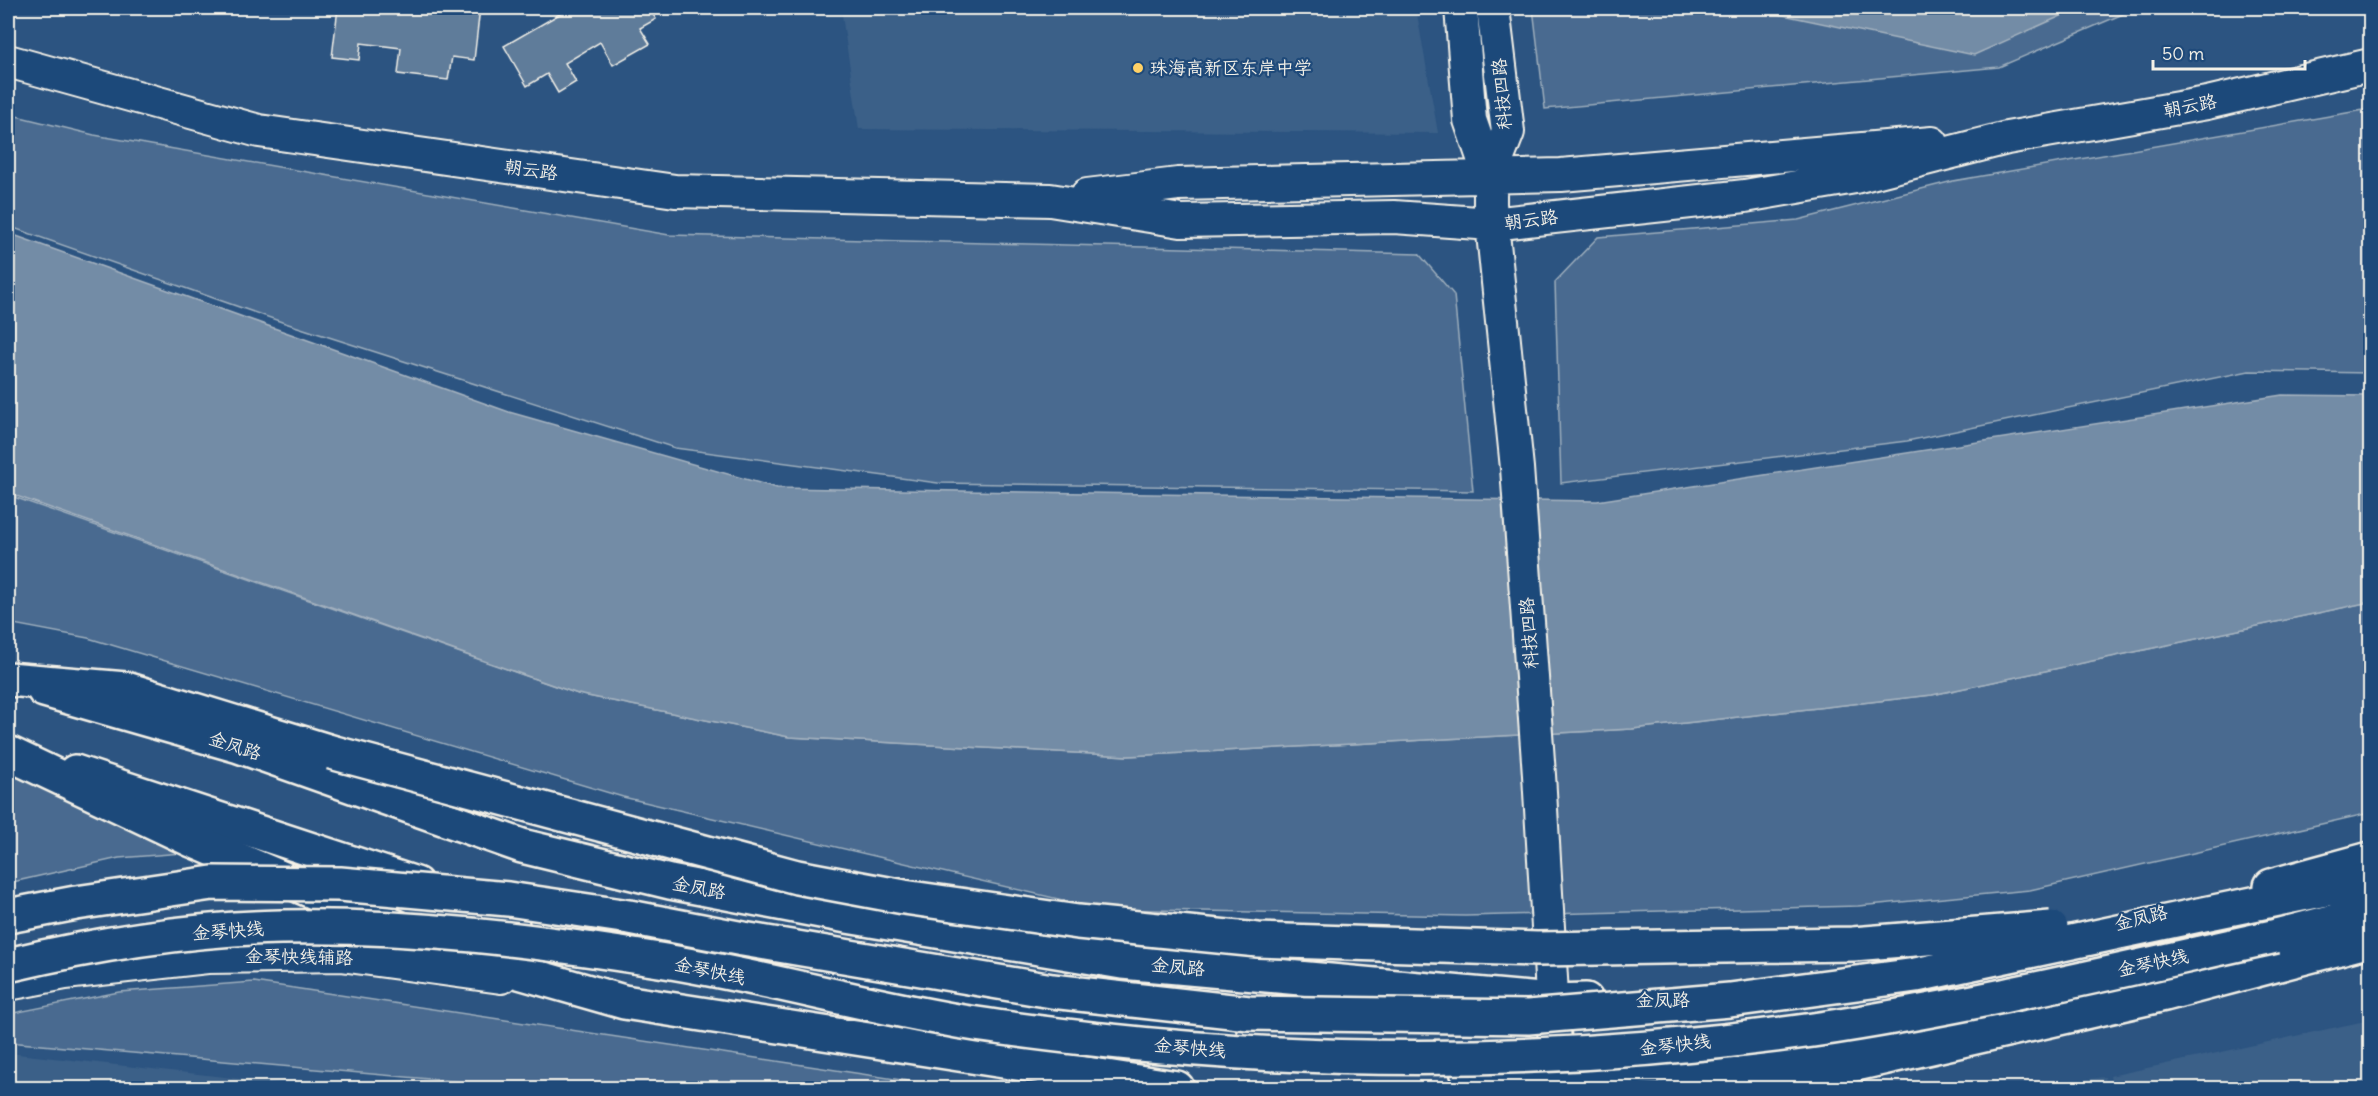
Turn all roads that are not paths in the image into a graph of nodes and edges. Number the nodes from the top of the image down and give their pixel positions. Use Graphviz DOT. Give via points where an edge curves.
graph roads {
  1 [pos="1461,8"];
  2 [pos="1493,8"];
  3 [pos="13,64"];
  4 [pos="2370,65"];
  5 [pos="2007,138"];
  6 [pos="1490,178"];
  7 [pos="1050,200"];
  8 [pos="1492,224"];
  9 [pos="8,679"];
  10 [pos="8,752"];
  11 [pos="2370,860"];
  12 [pos="2370,880"];
  13 [pos="2370,912"];
  14 [pos="2199,915"];
  15 [pos="8,916"];
  16 [pos="2370,929"];
  17 [pos="2370,940"];
  18 [pos="8,965"];
  19 [pos="8,984"];
  20 [pos="1552,1001"];
  21 [pos="624,1002"];
  22 [pos="1557,1081"];
  23 [pos="1177,1089"];
  24 [pos="1679,1089"];
  1 -- 6 [label="street, 科技四路" via="1470,120"];
  2 -- 6 [label="street, 科技四路" via="1508,132"];
  3 -- 7 [label="street, 朝云路" via="259,131 675,191"];
  4 -- 5 [label="street, 朝云路" via="2207,103"];
  5 -- 6 [label="street, 朝云路"];
  5 -- 8 [label="street, 朝云路" via="1855,177 1745,196"];
  6 -- 7 [label="street, 朝云路" via="1178,184"];
  6 -- 8 [label="street, 科技四路"];
  7 -- 8 [label="street, 朝云路" via="1181,221 1394,217"];
  8 -- 20 [label="street, 科技四路" via="1517,468"];
  9 -- 14 [label="main road, bridge" via="126,689 332,752 797,877 1078,922 1258,940 1536,949 1853,944"];
  9 -- 20 [label="main road, 金凤路" via="239,746 522,846 670,882 1122,962"];
  10 -- 21 [label="main road" via="192,840 467,957"];
  10 -- 22 [label="main road" via="496,910 890,984 1421,1071"];
  11 -- 20 [label="main road, 金凤路" via="1992,954 1703,999"];
  12 -- 14 [label="main road, 金琴快线"];
  13 -- 18 [label="main road, 金琴快线, bridge" via="1944,1008 1810,1030 1538,1056 1377,1058 1235,1052 1099,1040 945,1019 663,961 438,931 280,927 155,937"];
  14 -- 15 [label="main road, 金琴快线, bridge" via="1917,975 1730,1000 1528,1017 1249,1013 1075,994 618,915 507,899 339,884 212,883"];
  16 -- 22 [label="main road" via="2008,1019 1719,1065"];
  17 -- 24 [label="main road" via="2165,994 1852,1065"];
  19 -- 21 [label="street, 金琴快线辅路" via="65,973 207,957 340,955 513,979"];
  20 -- 22 [label="street, 科技四路"];
  21 -- 23 [label="main road"];
}
